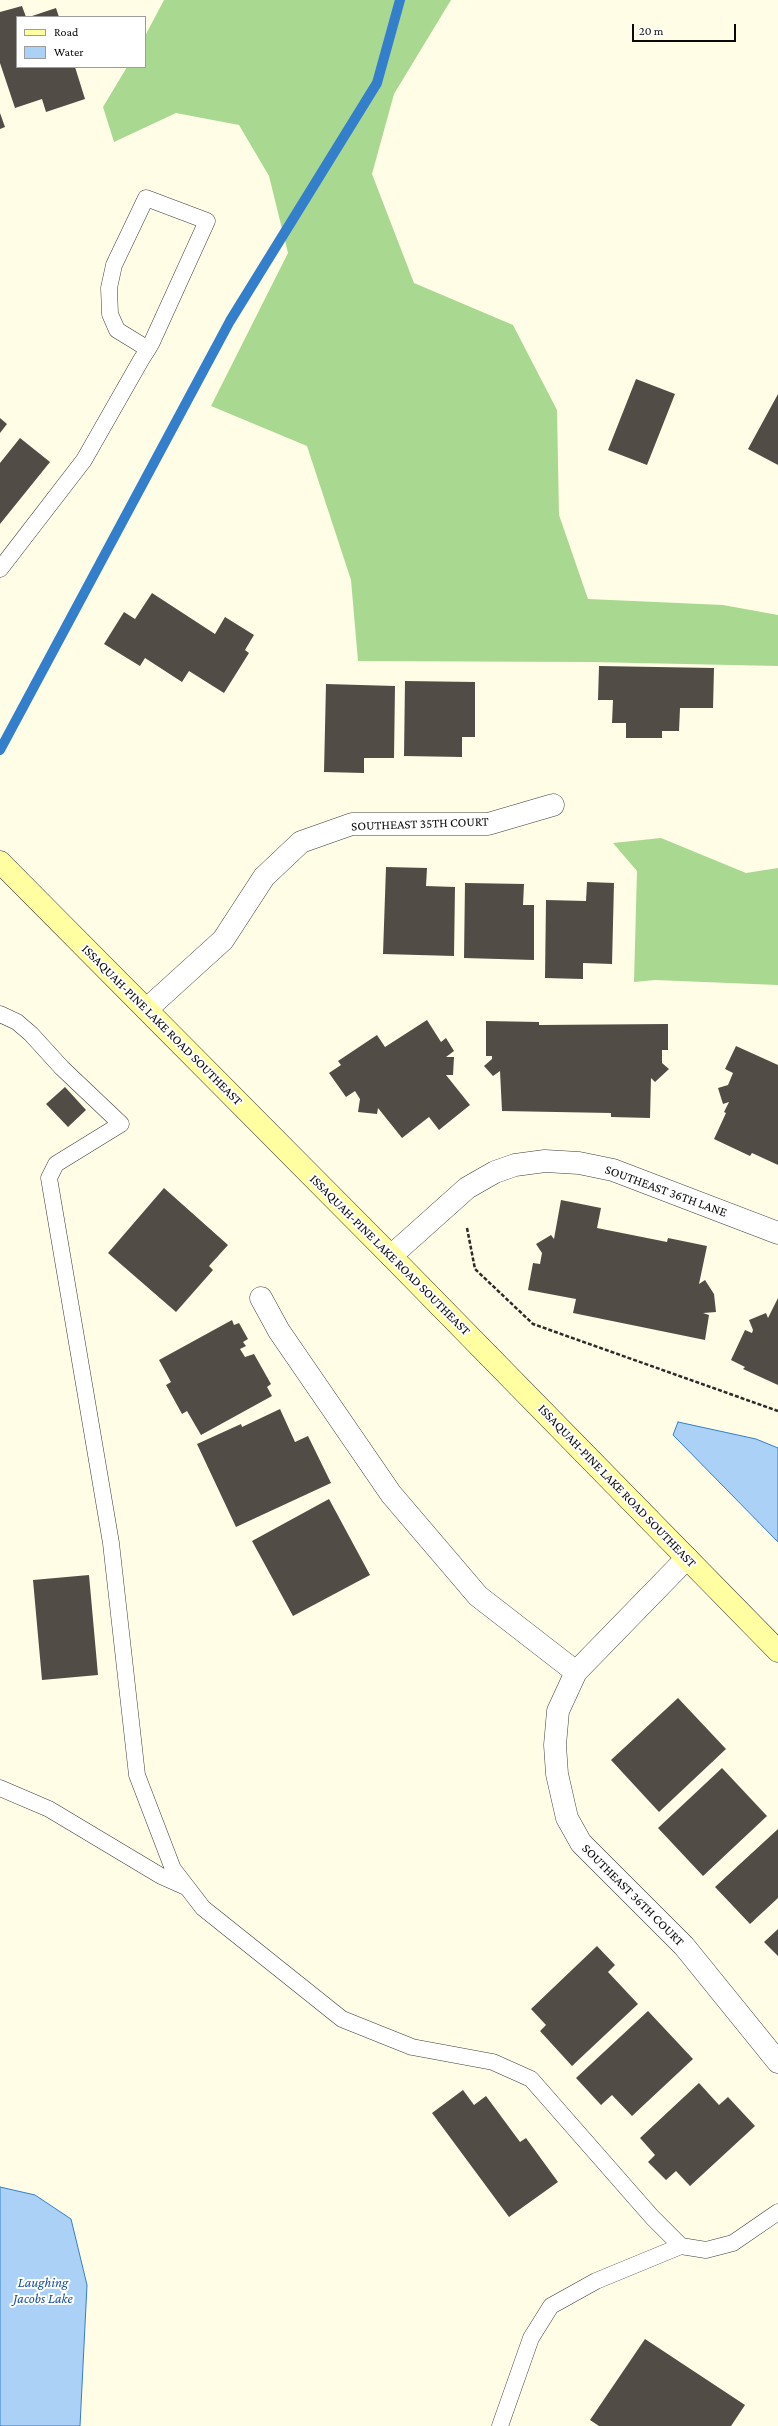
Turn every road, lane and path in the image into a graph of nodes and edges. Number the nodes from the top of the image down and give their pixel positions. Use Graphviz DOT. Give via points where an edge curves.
graph roads {
  1 [pos="148,349"];
  2 [pos="0,569"];
  3 [pos="553,805"];
  4 [pos="0,862"];
  5 [pos="147,1009"];
  6 [pos="0,1014"];
  7 [pos="467,1188"];
  8 [pos="778,1232"];
  9 [pos="391,1256"];
  10 [pos="261,1298"];
  11 [pos="778,1411"];
  12 [pos="687,1558"];
  13 [pos="778,1651"];
  14 [pos="576,1672"];
  15 [pos="0,1788"];
  16 [pos="189,1889"];
  17 [pos="778,2062"];
  18 [pos="778,2212"];
  19 [pos="681,2246"];
  20 [pos="500,2426"];
  1 -- 1 [label="lane" via="208,221 146,198 114,265 109,288 110,314 117,330"];
  1 -- 2 [label="lane" via="84,460"];
  3 -- 5 [label="street, SOUTHEAST 35TH COURT" via="488,824 352,824 301,842 264,878 224,940"];
  4 -- 5 [label="main road, ISSAQUAH-PINE LAKE ROAD SOUTHEAST"];
  5 -- 9 [label="main road, ISSAQUAH-PINE LAKE ROAD SOUTHEAST"];
  6 -- 16 [label="lane" via="17,1022 31,1034 62,1068 121,1124 56,1164 49,1178 111,1543 137,1775 173,1869"];
  7 -- 8 [label="street, SOUTHEAST 36TH LANE" via="495,1172 515,1165 545,1161 580,1163 614,1170"];
  7 -- 9 [label="street, SOUTHEAST 36TH LANE"];
  7 -- 11 [label="path" via="467,1235 475,1269 532,1324"];
  9 -- 12 [label="main road, ISSAQUAH-PINE LAKE ROAD SOUTHEAST"];
  10 -- 14 [label="street" via="279,1331 391,1494 478,1596"];
  12 -- 13 [label="main road, ISSAQUAH-PINE LAKE ROAD SOUTHEAST"];
  12 -- 14 [label="street, SOUTHEAST 36TH COURT"];
  14 -- 17 [label="street, SOUTHEAST 36TH COURT" via="558,1711 555,1745 557,1774 567,1818 581,1843 684,1946"];
  15 -- 16 [label="lane" via="49,1809 161,1876"];
  16 -- 19 [label="lane" via="203,1908 342,2019 412,2047 493,2062 531,2079 652,2218"];
  18 -- 19 [label="lane" via="733,2243 706,2250"];
  19 -- 20 [label="lane" via="596,2281 550,2306 531,2338"];
}
